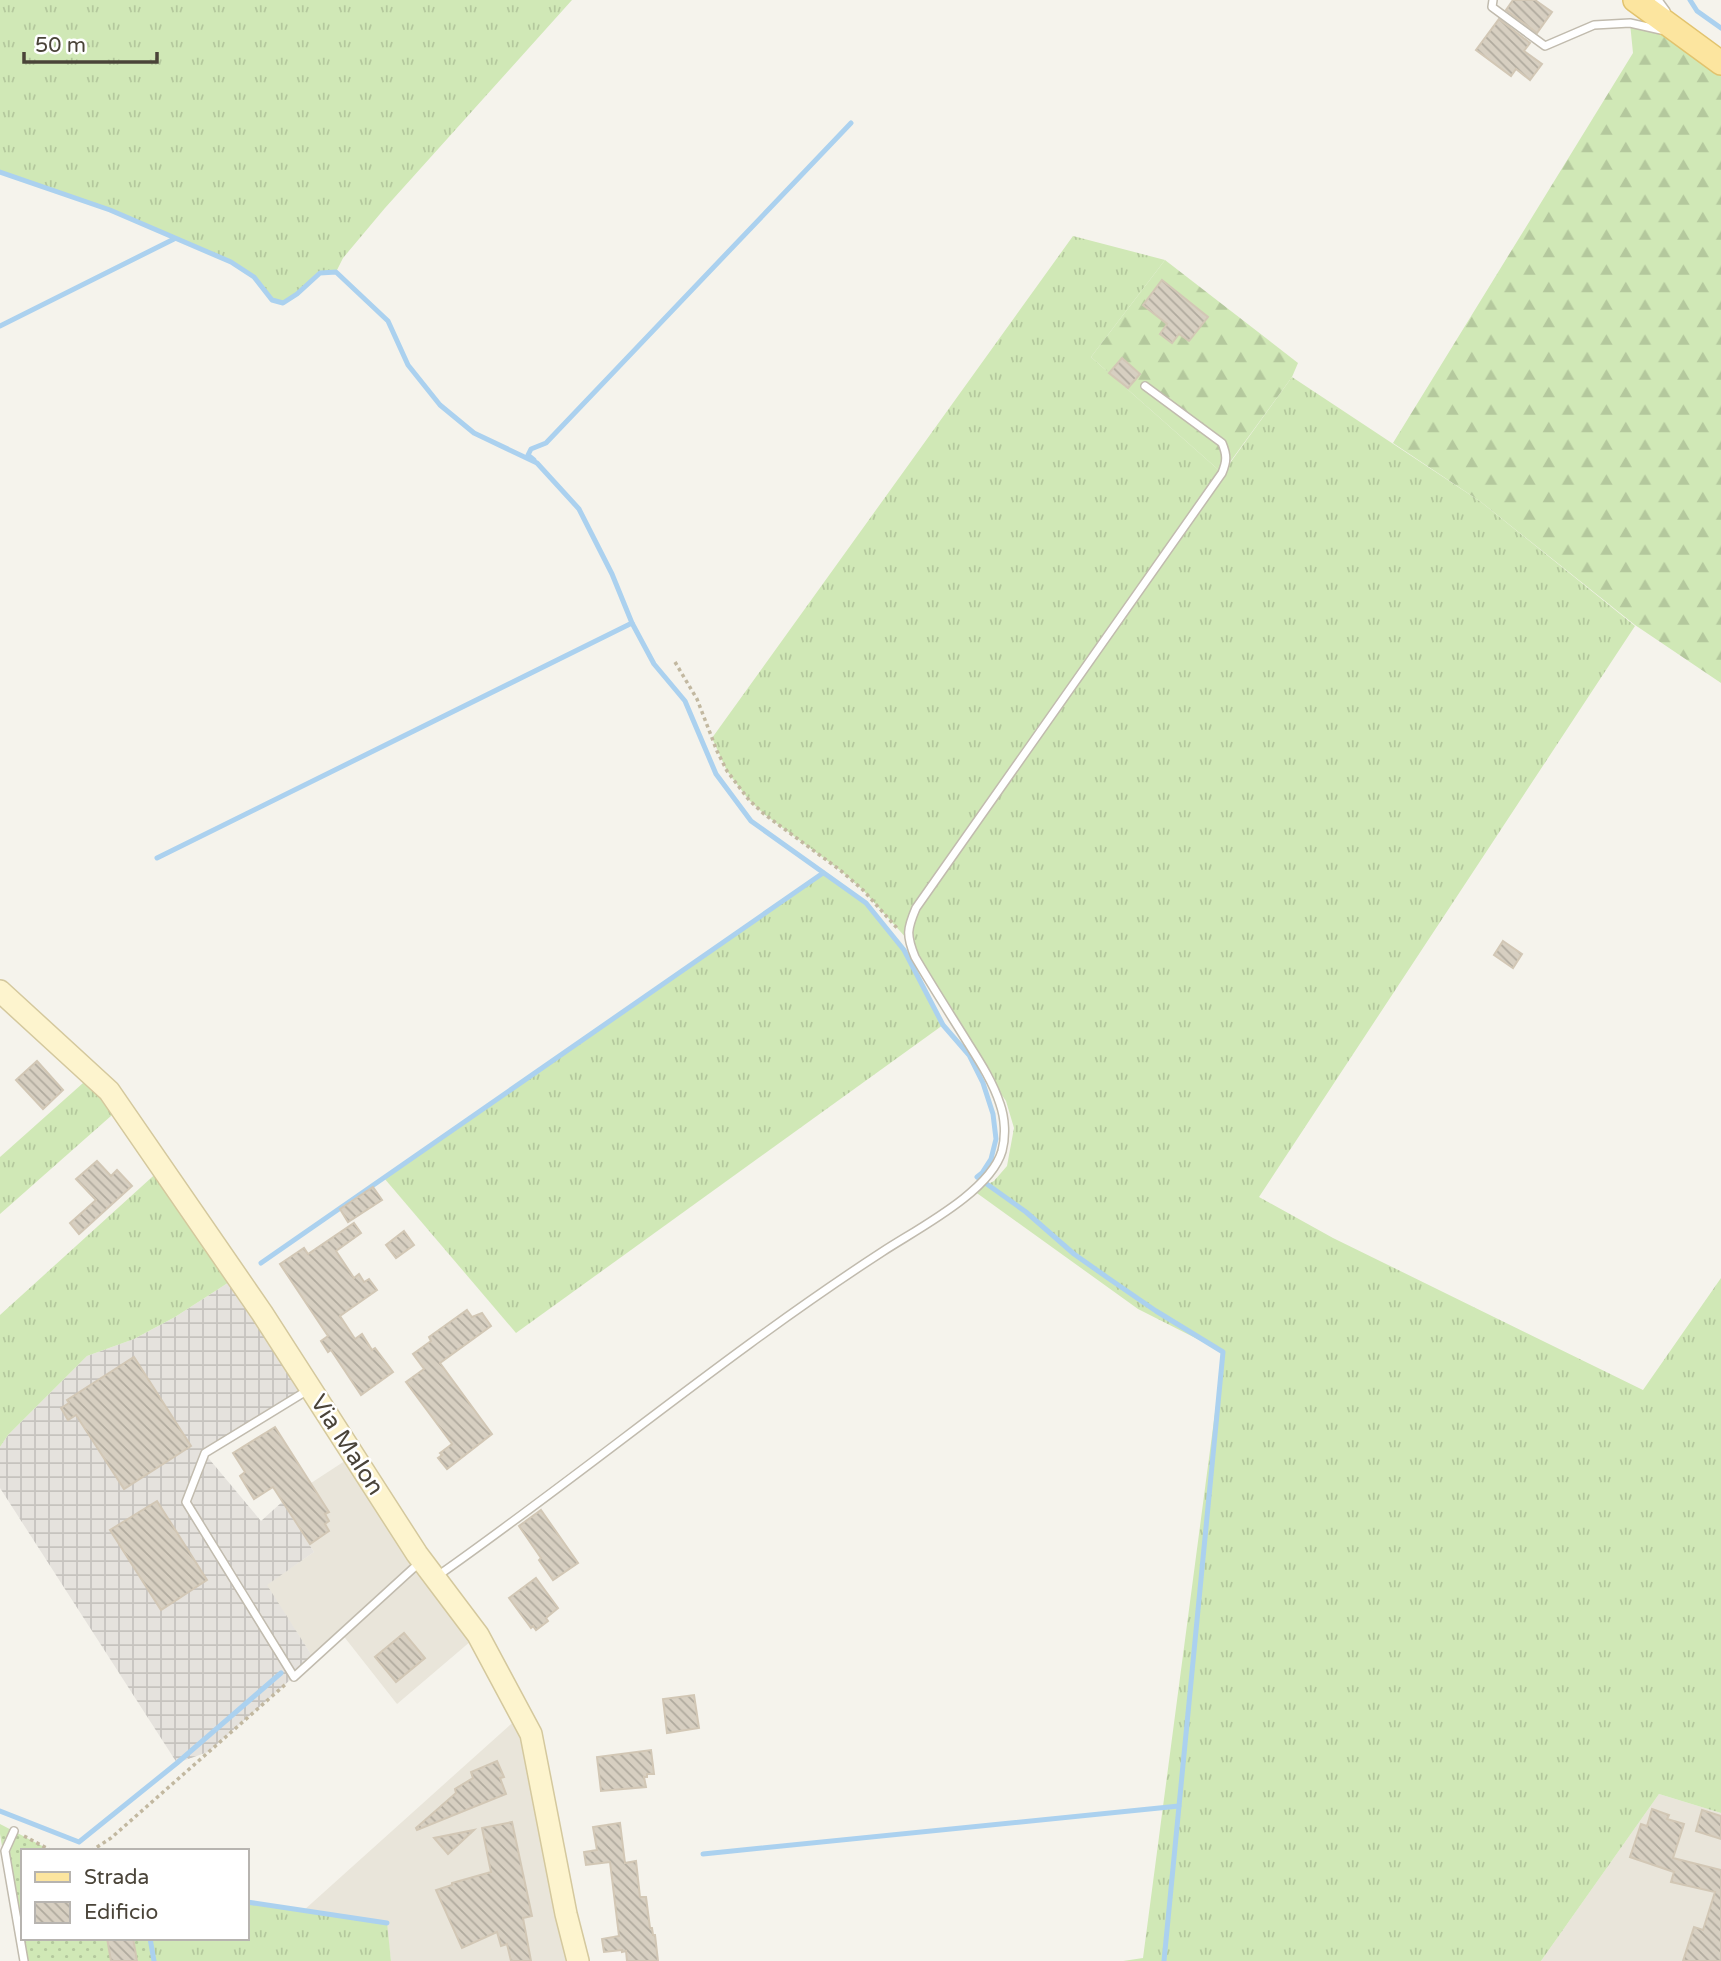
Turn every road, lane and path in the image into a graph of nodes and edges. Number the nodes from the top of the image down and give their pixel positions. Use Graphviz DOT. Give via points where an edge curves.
graph roads {
  1 [pos="1493,0"];
  2 [pos="1635,0"];
  3 [pos="1658,0"];
  4 [pos="1683,35"];
  5 [pos="1721,63"];
  6 [pos="1145,386"];
  7 [pos="675,662"];
  8 [pos="908,940"];
  9 [pos="0,991"];
  10 [pos="311,1389"];
  11 [pos="429,1569"];
  12 [pos="294,1677"];
  13 [pos="14,1831"];
  14 [pos="48,1849"];
  15 [pos="94,1849"];
  16 [pos="24,1961"];
  17 [pos="578,1961"];
  1 -- 4 [label="lane" via="1492,7 1545,46 1594,25 1630,23"];
  2 -- 4 [label="main road"];
  3 -- 4 [label="lane"];
  4 -- 5 [label="main road"];
  6 -- 8 [label="lane" via="1222,443 1227,454 1222,473 916,908"];
  7 -- 8 [label="path" via="697,699 727,771 749,800 863,890"];
  8 -- 11 [label="lane" via="928,981 989,1077 1000,1105 1002,1150 990,1174 974,1191 843,1277"];
  9 -- 10 [label="street, Via Malon" via="109,1091"];
  10 -- 11 [label="street, Via Malon"];
  10 -- 12 [label="lane" via="205,1453 186,1502"];
  11 -- 12 [label="lane"];
  11 -- 17 [label="street, Via Malon" via="478,1635 531,1734"];
  12 -- 15 [label="path"];
  13 -- 14 [label="path"];
  13 -- 16 [label="lane" via="5,1851"];
}
